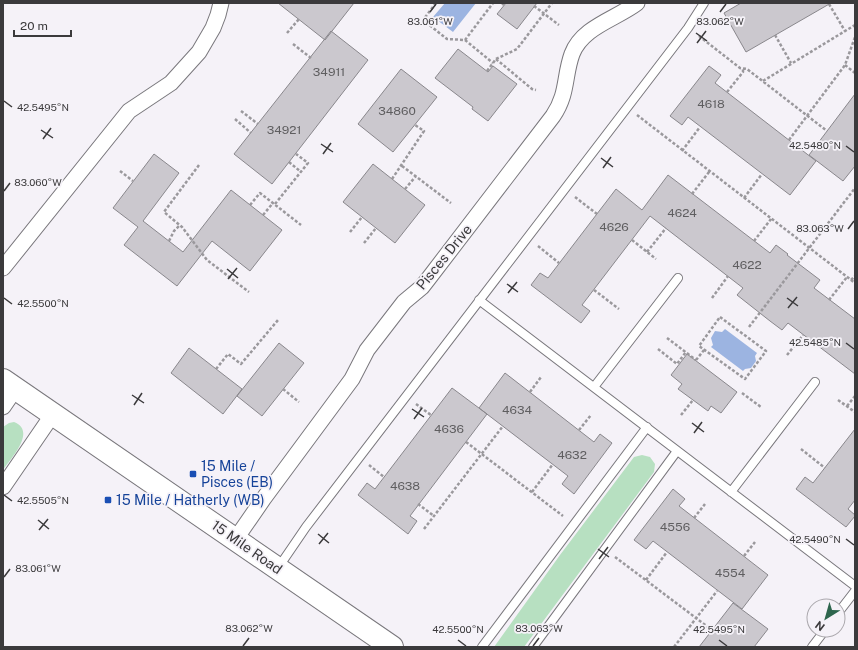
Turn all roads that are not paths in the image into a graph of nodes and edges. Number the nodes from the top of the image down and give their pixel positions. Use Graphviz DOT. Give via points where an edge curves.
graph roads {
  1 [pos="221,3"];
  2 [pos="637,3"];
  3 [pos="704,3"];
  4 [pos="3,268"];
  5 [pos="678,278"];
  6 [pos="479,300"];
  7 [pos="815,382"];
  8 [pos="9,384"];
  9 [pos="594,387"];
  10 [pos="3,407"];
  11 [pos="53,414"];
  12 [pos="647,428"];
  13 [pos="677,451"];
  14 [pos="3,487"];
  15 [pos="731,492"];
  16 [pos="235,540"];
  17 [pos="277,568"];
  18 [pos="855,586"];
  19 [pos="855,591"];
  20 [pos="846,603"];
  21 [pos="819,638"];
  22 [pos="392,647"];
  23 [pos="482,647"];
  24 [pos="533,647"];
  25 [pos="812,647"];
  1 -- 4 [label="street" via="214,28 200,52 171,83 129,111"];
  2 -- 16 [label="street, Pisces Drive" via="590,32 574,49 562,101 553,116 422,287 404,302 367,350 352,379"];
  3 -- 6 [label="lane" via="688,28"];
  5 -- 9 [label="lane"];
  6 -- 9 [label="lane"];
  6 -- 17 [label="lane"];
  7 -- 15 [label="lane"];
  8 -- 10 [label="street"];
  8 -- 11 [label="main road, 15 Mile Road"];
  9 -- 12 [label="lane"];
  11 -- 14 [label="street"];
  11 -- 16 [label="main road, 15 Mile Road"];
  12 -- 13 [label="lane"];
  12 -- 23 [label="lane"];
  13 -- 15 [label="lane"];
  13 -- 24 [label="lane"];
  15 -- 18 [label="lane"];
  16 -- 17 [label="main road, 15 Mile Road"];
  17 -- 22 [label="main road, 15 Mile Road"];
  19 -- 20 [label="lane"];
  21 -- 25 [label="lane"];
}
